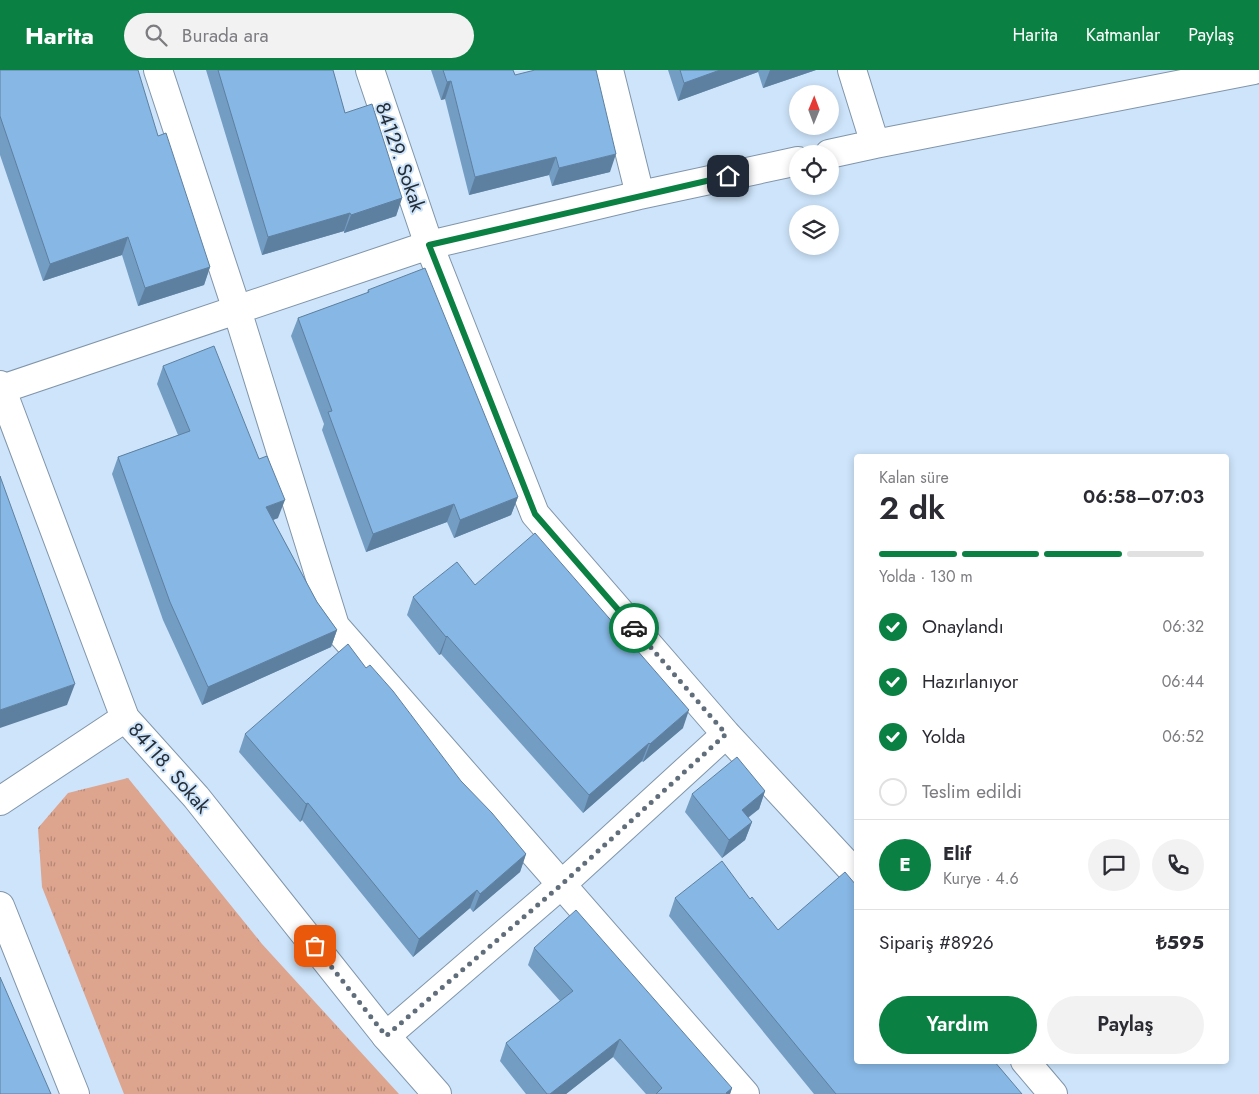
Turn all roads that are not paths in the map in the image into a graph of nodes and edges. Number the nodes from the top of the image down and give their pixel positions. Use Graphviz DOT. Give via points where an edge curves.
graph roads {
  1 [pos="158,70"];
  2 [pos="370,70"];
  3 [pos="609,70"];
  4 [pos="852,70"];
  5 [pos="1254,70"];
  6 [pos="875,144"];
  7 [pos="839,152"];
  8 [pos="789,163"];
  9 [pos="640,195"];
  10 [pos="429,245"];
  11 [pos="237,310"];
  12 [pos="1,387"];
  13 [pos="125,718"];
  14 [pos="726,734"];
  15 [pos="0,802"];
  16 [pos="854,872"];
  17 [pos="561,885"];
  18 [pos="0,906"];
  19 [pos="386,1036"];
  20 [pos="1028,1064"];
  21 [pos="75,1094"];
  22 [pos="437,1094"];
  23 [pos="745,1094"];
  24 [pos="1054,1094"];
  1 -- 11 [label="street"];
  2 -- 10 [label="street, 84129. Sokak"];
  3 -- 9 [label="street"];
  4 -- 6 [label="street"];
  5 -- 6 [label="street"];
  6 -- 7 [label="street"];
  8 -- 9 [label="street"];
  9 -- 10 [label="street"];
  10 -- 11 [label="street"];
  10 -- 14 [label="street, 84129. Sokak" via="535,514"];
  11 -- 12 [label="street"];
  11 -- 17 [label="street" via="335,626"];
  12 -- 13 [label="street, 84118. Sokak"];
  13 -- 15 [label="street"];
  13 -- 19 [label="street, 84118. Sokak" via="196,797"];
  14 -- 16 [label="street, 84129. Sokak"];
  14 -- 17 [label="street"];
  17 -- 19 [label="street"];
  17 -- 23 [label="street"];
  18 -- 21 [label="street"];
  19 -- 22 [label="street, 84118. Sokak"];
  20 -- 24 [label="street"];
}
